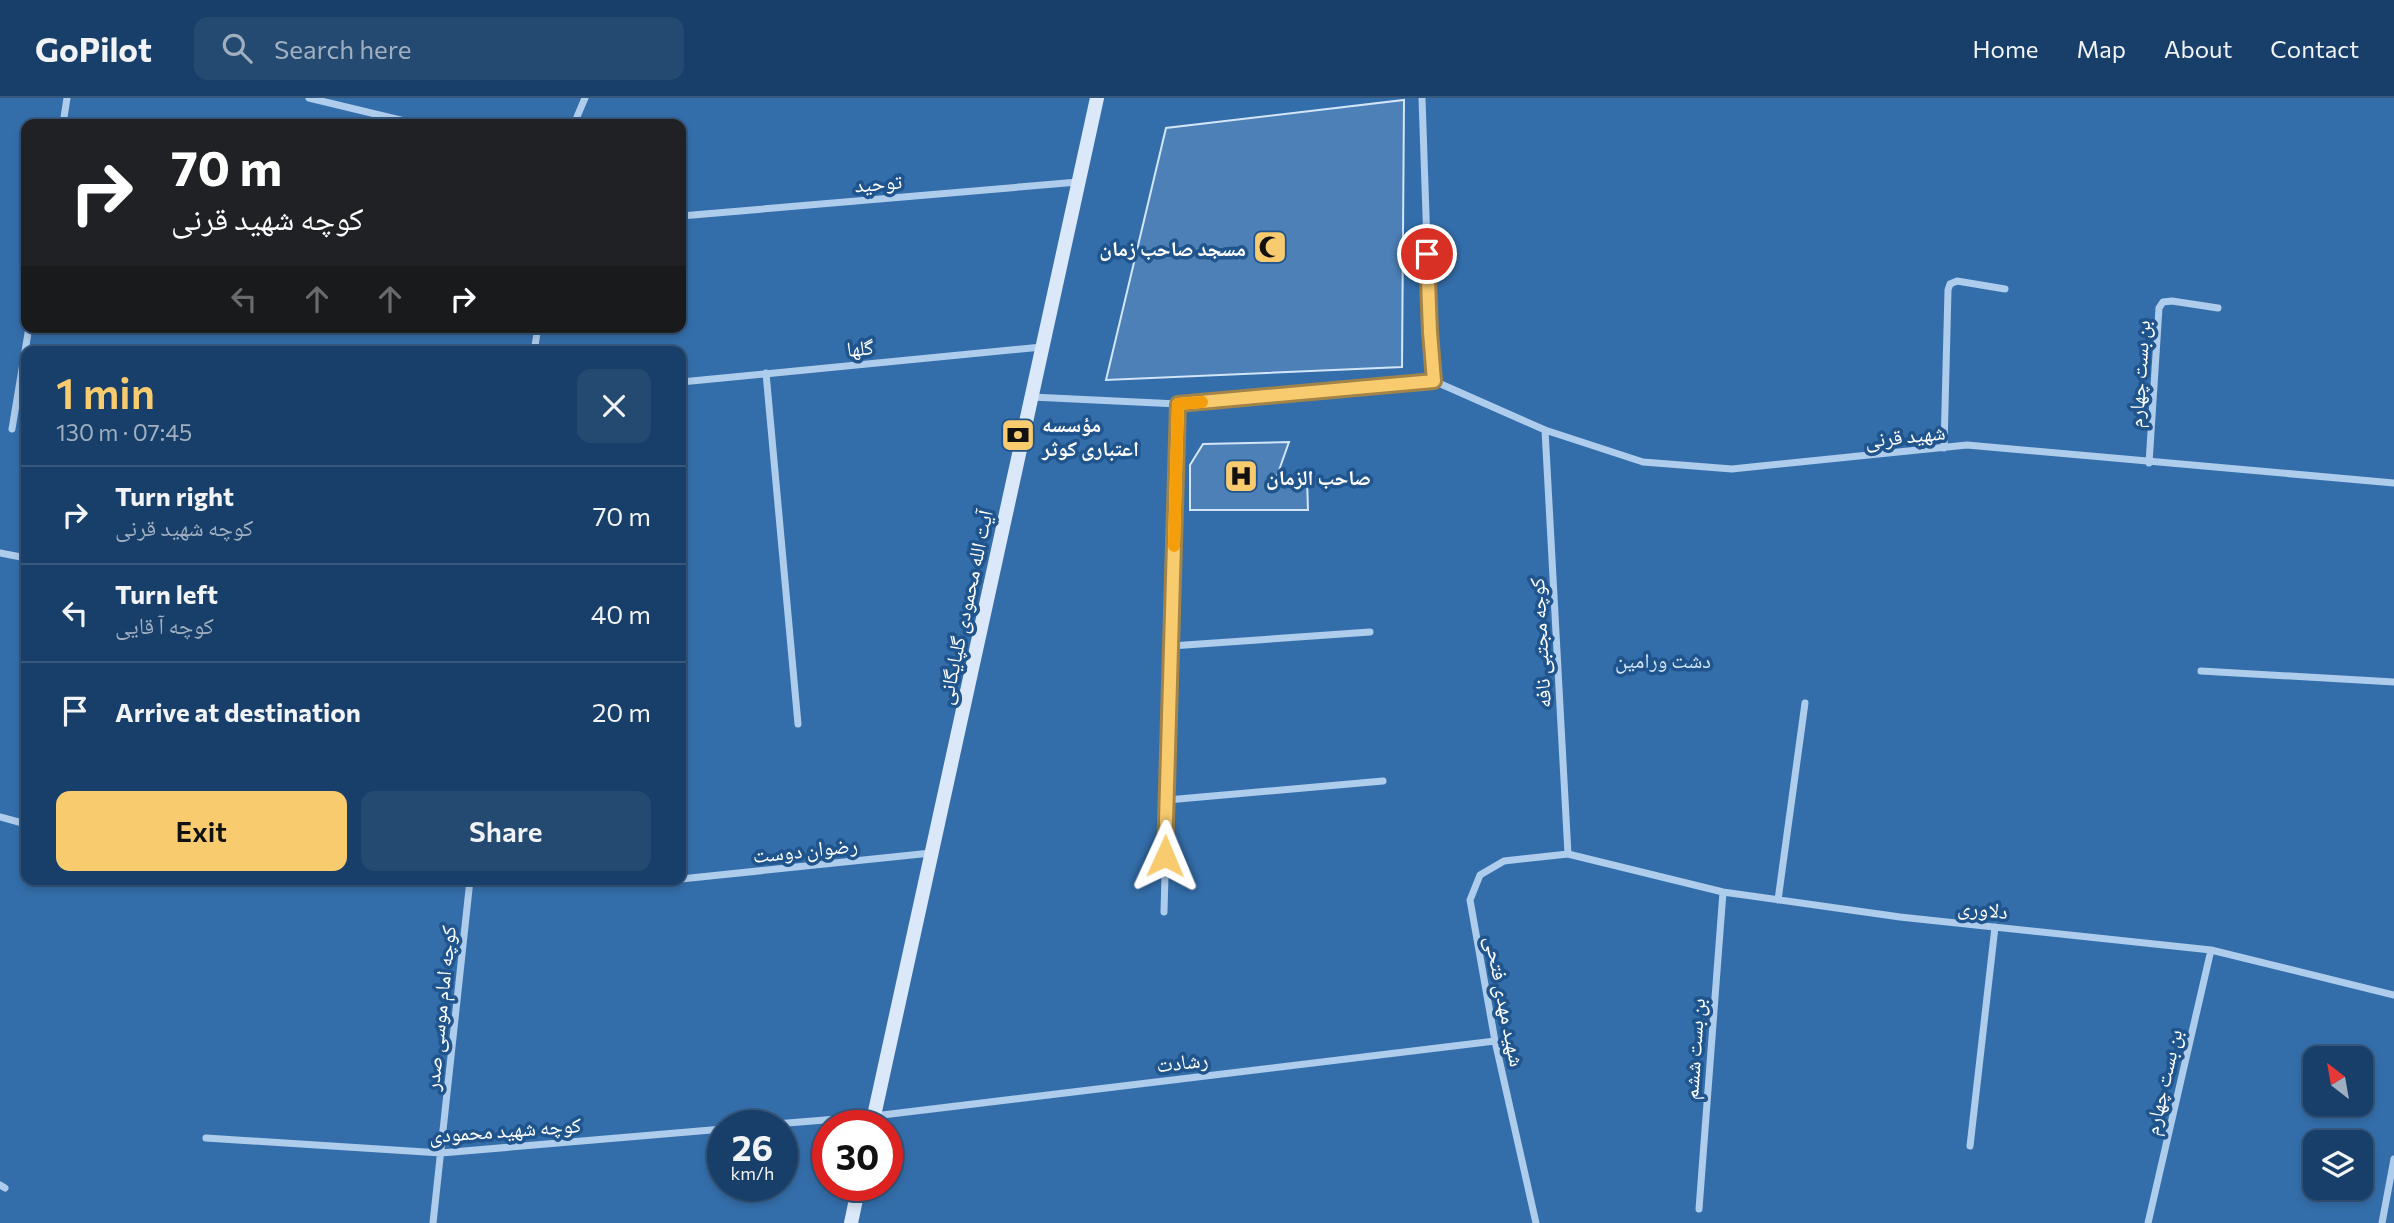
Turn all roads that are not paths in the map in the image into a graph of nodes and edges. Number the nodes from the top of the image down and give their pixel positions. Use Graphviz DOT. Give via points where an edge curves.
graph roads {
  1 [pos="67,98"];
  2 [pos="309,98"];
  3 [pos="585,98"];
  4 [pos="1097,98"];
  5 [pos="1422,98"];
  6 [pos="64,119"];
  7 [pos="396,119"];
  8 [pos="576,119"];
  9 [pos="1079,182"];
  10 [pos="686,216"];
  11 [pos="2005,289"];
  12 [pos="2218,308"];
  13 [pos="1043,347"];
  14 [pos="766,373"];
  15 [pos="21,375"];
  16 [pos="686,381"];
  17 [pos="1434,381"];
  18 [pos="1032,397"];
  19 [pos="1178,404"];
  20 [pos="12,429"];
  21 [pos="1545,430"];
  22 [pos="1944,448"];
  23 [pos="2149,463"];
  24 [pos="2394,483"];
  25 [pos="0,553"];
  26 [pos="21,557"];
  27 [pos="1370,632"];
  28 [pos="1171,646"];
  29 [pos="2201,671"];
  30 [pos="2394,682"];
  31 [pos="1805,703"];
  32 [pos="798,724"];
  33 [pos="1383,781"];
  34 [pos="1167,800"];
  35 [pos="0,817"];
  36 [pos="21,823"];
  37 [pos="932,853"];
  38 [pos="1568,855"];
  39 [pos="686,878"];
  40 [pos="469,885"];
  41 [pos="1723,892"];
  42 [pos="1778,900"];
  43 [pos="1164,912"];
  44 [pos="1996,927"];
  45 [pos="2211,950"];
  46 [pos="2394,995"];
  47 [pos="1495,1041"];
  48 [pos="875,1110"];
  49 [pos="903,1116"];
  50 [pos="707,1130"];
  51 [pos="206,1138"];
  52 [pos="1970,1146"];
  53 [pos="441,1153"];
  54 [pos="2394,1159"];
  55 [pos="856,1201"];
  56 [pos="1699,1209"];
  57 [pos="433,1223"];
  58 [pos="851,1223"];
  59 [pos="1536,1223"];
  60 [pos="2148,1223"];
  61 [pos="2382,1223"];
  1 -- 6 [label="street"];
  2 -- 7 [label="street"];
  3 -- 8 [label="street"];
  4 -- 9 [label="main road, آیت الله محمودی گلپایگانی"];
  5 -- 17 [label="street"];
  9 -- 10 [label="street, توحید"];
  9 -- 13 [label="main road, آیت الله محمودی گلپایگانی"];
  11 -- 22 [label="street" via="1957,281 1950,284"];
  12 -- 23 [label="street, بن بست چهارم" via="2162,302"];
  13 -- 14 [label="street, گلها"];
  13 -- 18 [label="main road, آیت الله محمودی گلپایگانی"];
  14 -- 16 [label="street, گلها"];
  14 -- 32 [label="street"];
  15 -- 20 [label="street"];
  17 -- 19 [label="street"];
  17 -- 21 [label="street, شهید قرنی"];
  18 -- 19 [label="street"];
  18 -- 37 [label="main road, آیت الله محمودی گلپایگانی"];
  19 -- 28 [label="street"];
  21 -- 22 [label="street, شهید قرنی" via="1643,462 1732,469"];
  21 -- 38 [label="street, کوچه مجتبی نافه"];
  22 -- 23 [label="street, شهید قرنی" via="1967,445"];
  23 -- 24 [label="street, شهید قرنی"];
  25 -- 26 [label="street"];
  27 -- 28 [label="street"];
  28 -- 34 [label="street"];
  29 -- 30 [label="street"];
  31 -- 42 [label="street"];
  33 -- 34 [label="street"];
  34 -- 43 [label="street"];
  35 -- 36 [label="street"];
  37 -- 39 [label="street, رضوان دوست"];
  37 -- 48 [label="main road, آیت الله محمودی گلپایگانی"];
  38 -- 41 [label="street, دلاوری"];
  38 -- 47 [label="street, شهید مهدی فتحی" via="1504,861 1480,875 1470,900"];
  40 -- 53 [label="street, کوچه امام موسی صدر"];
  41 -- 42 [label="street, دلاوری"];
  41 -- 56 [label="street, بن بست ششم"];
  42 -- 44 [label="street, دلاوری"];
  44 -- 45 [label="street, دلاوری"];
  44 -- 52 [label="street"];
  45 -- 46 [label="street, دلاوری"];
  45 -- 60 [label="street, بن بست چهارم"];
  47 -- 49 [label="street, رشادت"];
  47 -- 59 [label="street, شهید مهدی فتحی"];
  50 -- 53 [label="street, کوچه شهید محمودی"];
  51 -- 53 [label="street, کوچه شهید محمودی"];
  53 -- 57 [label="street, کوچه امام موسی صدر"];
  54 -- 61 [label="street"];
  55 -- 58 [label="main road"];
}
